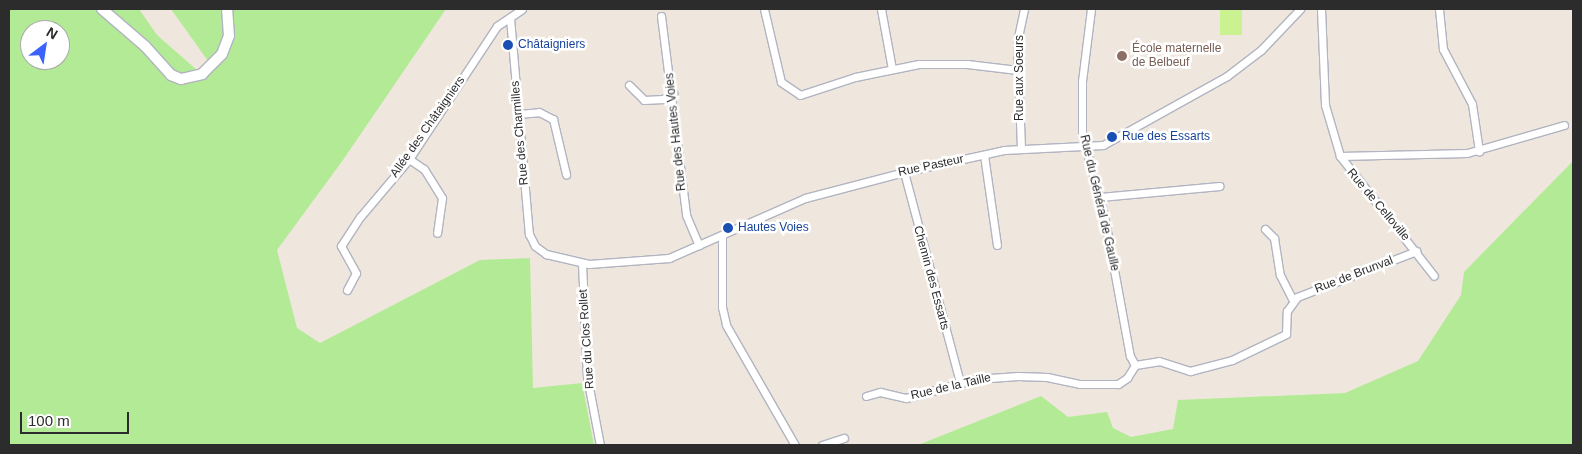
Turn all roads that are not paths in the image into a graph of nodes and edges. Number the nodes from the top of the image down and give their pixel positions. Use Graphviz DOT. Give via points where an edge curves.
graph roads {
  1 [pos="102,9"];
  2 [pos="227,9"];
  3 [pos="522,9"];
  4 [pos="764,9"];
  5 [pos="881,9"];
  6 [pos="1024,9"];
  7 [pos="1091,9"];
  8 [pos="1300,9"];
  9 [pos="1321,9"];
  10 [pos="1439,9"];
  11 [pos="662,16"];
  12 [pos="510,18"];
  13 [pos="892,69"];
  14 [pos="1018,70"];
  15 [pos="629,85"];
  16 [pos="673,93"];
  17 [pos="518,114"];
  18 [pos="1564,125"];
  19 [pos="1021,148"];
  20 [pos="1086,148"];
  21 [pos="1479,151"];
  22 [pos="984,155"];
  23 [pos="1340,156"];
  24 [pos="409,159"];
  25 [pos="904,172"];
  26 [pos="566,174"];
  27 [pos="1219,186"];
  28 [pos="1100,198"];
  29 [pos="1265,229"];
  30 [pos="437,233"];
  31 [pos="722,236"];
  32 [pos="699,245"];
  33 [pos="996,245"];
  34 [pos="535,246"];
  35 [pos="1416,251"];
  36 [pos="582,263"];
  37 [pos="1434,276"];
  38 [pos="348,290"];
  39 [pos="1293,300"];
  40 [pos="1135,365"];
  41 [pos="960,383"];
  42 [pos="866,396"];
  43 [pos="844,438"];
  44 [pos="826,444"];
  45 [pos="600,445"];
  46 [pos="795,445"];
  1 -- 2 [label="main road" via="145,46 171,75 181,79 202,74 222,54 229,36"];
  3 -- 12 [label="street, Allée des Châtaigniers"];
  4 -- 13 [label="street" via="780,78 796,93 809,94 855,77"];
  5 -- 13 [label="street"];
  6 -- 14 [label="street, Rue aux Soeurs" via="1018,42"];
  7 -- 20 [label="street, Rue du Général de Gaulle" via="1082,81 1082,134"];
  8 -- 20 [label="street, Rue Pasteur" via="1261,50 1227,76 1114,141"];
  9 -- 23 [label="street, Rue de Celloville" via="1325,105"];
  10 -- 21 [label="street" via="1443,49 1472,104"];
  11 -- 16 [label="street, Rue des Hautes Voies"];
  12 -- 17 [label="street, Rue des Charmilles"];
  12 -- 24 [label="street, Allée des Châtaigniers" via="497,26"];
  13 -- 14 [label="street" via="942,63"];
  14 -- 19 [label="street, Rue aux Soeurs"];
  15 -- 16 [label="street" via="644,100 663,99"];
  16 -- 32 [label="street, Rue des Hautes Voies" via="677,160 686,215"];
  17 -- 26 [label="street" via="539,112 553,120"];
  17 -- 34 [label="street, Rue des Charmilles" via="529,234"];
  18 -- 21 [label="street"];
  19 -- 20 [label="street, Rue Pasteur"];
  19 -- 22 [label="street, Rue Pasteur"];
  20 -- 28 [label="street, Rue du Général de Gaulle"];
  21 -- 23 [label="street"];
  22 -- 25 [label="street, Rue Pasteur"];
  22 -- 33 [label="street"];
  23 -- 35 [label="street, Rue de Celloville"];
  24 -- 30 [label="street" via="424,169 442,198"];
  24 -- 38 [label="street, Allée des Châtaigniers" via="360,217 341,246 356,273"];
  25 -- 31 [label="street, Rue Pasteur" via="805,198"];
  25 -- 41 [label="street, Chemin des Essarts"];
  27 -- 28 [label="street"];
  28 -- 40 [label="street, Rue du Général de Gaulle" via="1130,356"];
  29 -- 39 [label="street" via="1274,238 1280,275"];
  31 -- 32 [label="street, Rue Pasteur"];
  31 -- 46 [label="street" via="722,307 726,325"];
  32 -- 36 [label="street, Rue Pasteur" via="658,260"];
  34 -- 36 [label="street, Rue Pasteur" via="546,254"];
  35 -- 37 [label="street, Rue de Celloville"];
  35 -- 39 [label="street, Rue de Brunval"];
  36 -- 45 [label="street, Rue du Clos Rollet" via="587,377"];
  39 -- 40 [label="street" via="1284,318 1286,334 1232,360 1199,370 1184,370 1159,361"];
  40 -- 41 [label="street, Rue de la Taille" via="1121,383 1080,384 1027,375"];
  41 -- 42 [label="street, Rue de la Taille" via="906,398 880,392"];
  43 -- 44 [label="street"];
}
